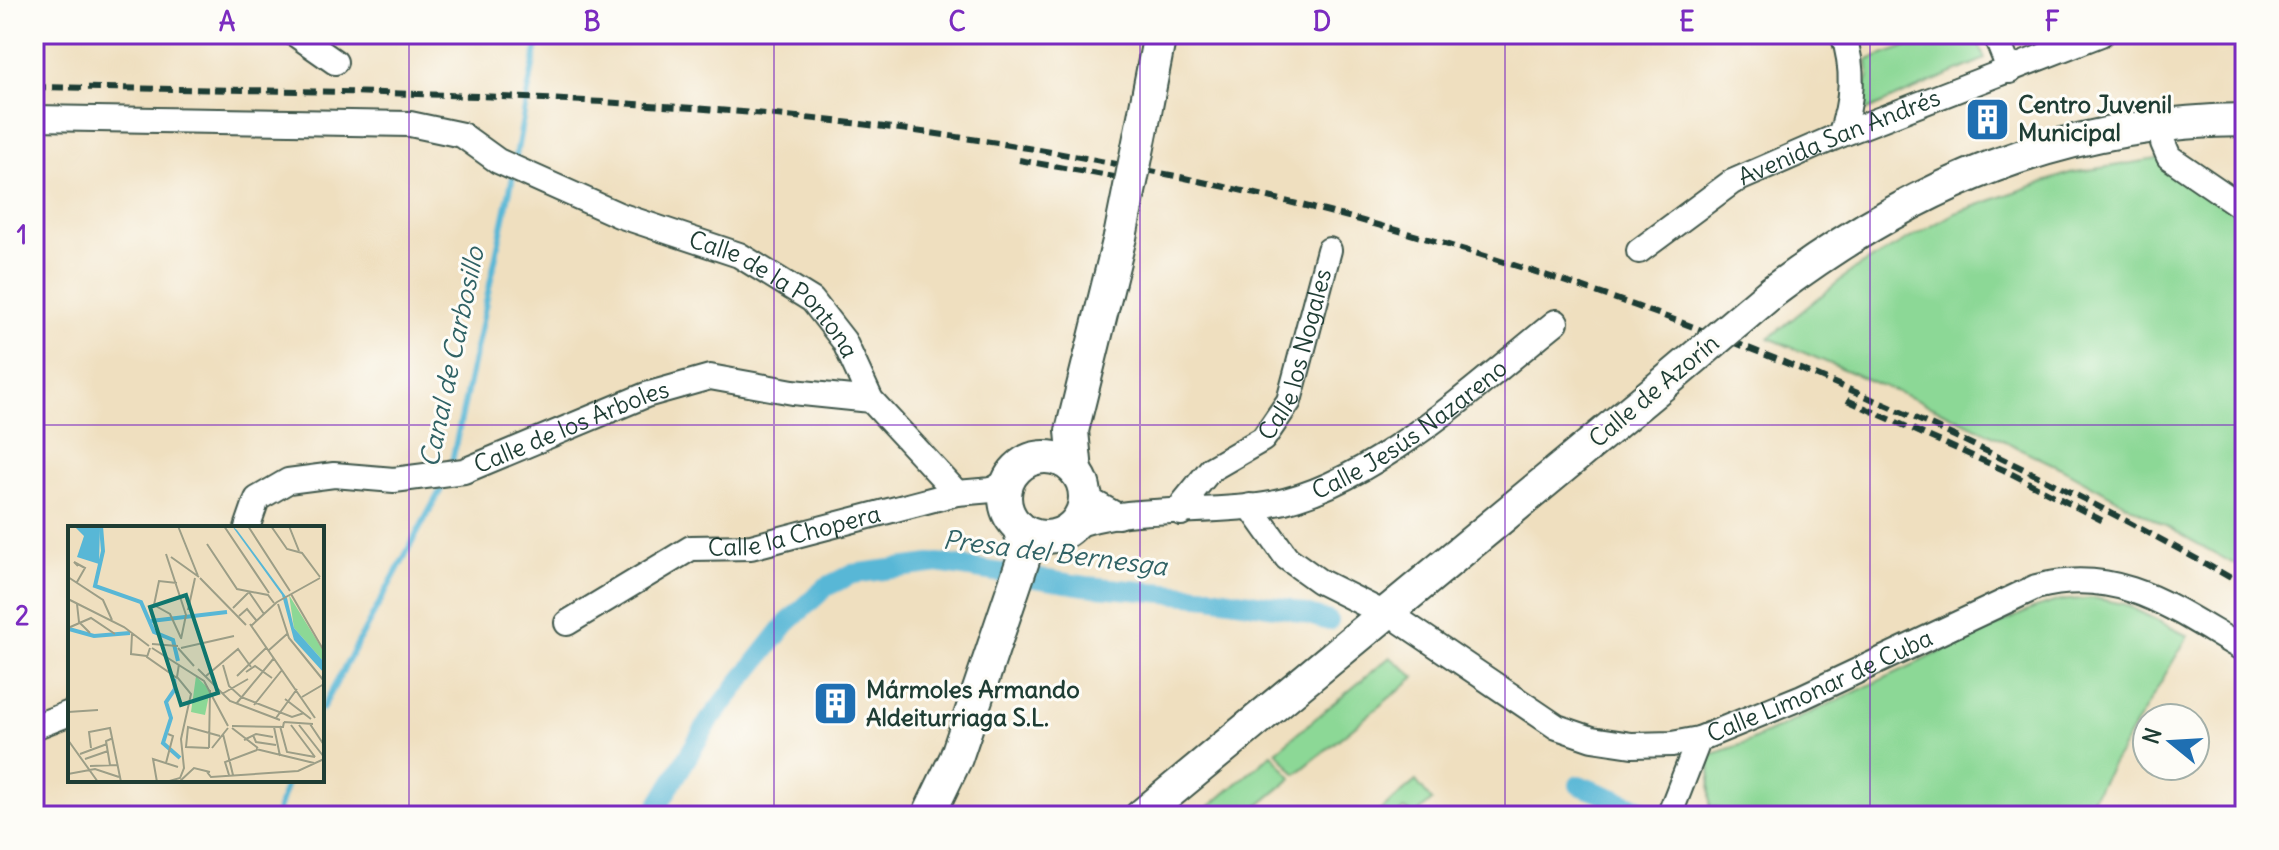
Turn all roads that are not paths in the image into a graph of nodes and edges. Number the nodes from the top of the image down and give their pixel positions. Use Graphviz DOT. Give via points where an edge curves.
graph roads {
  1 [pos="295,34"];
  2 [pos="1160,34"];
  3 [pos="1843,34"];
  4 [pos="1995,34"];
  5 [pos="2101,34"];
  6 [pos="335,62"];
  7 [pos="2010,71"];
  8 [pos="34,118"];
  9 [pos="2245,120"];
  10 [pos="1840,135"];
  11 [pos="2245,140"];
  12 [pos="2163,143"];
  13 [pos="2245,209"];
  14 [pos="1329,250"];
  15 [pos="1639,251"];
  16 [pos="1780,297"];
  17 [pos="1556,322"];
  18 [pos="871,400"];
  19 [pos="1072,431"];
  20 [pos="1036,458"];
  21 [pos="1080,479"];
  22 [pos="957,493"];
  23 [pos="1250,506"];
  24 [pos="1024,512"];
  25 [pos="1181,513"];
  26 [pos="1118,516"];
  27 [pos="248,526"];
  28 [pos="1393,618"];
  29 [pos="567,623"];
  30 [pos="2245,650"];
  31 [pos="68,714"];
  32 [pos="34,727"];
  33 [pos="1699,739"];
  34 [pos="928,816"];
  35 [pos="1141,816"];
  36 [pos="1168,816"];
  37 [pos="1669,816"];
  1 -- 6 [label="street"];
  2 -- 19 [label="main road, bridge" via="1120,237"];
  3 -- 10 [label="street" via="1853,62"];
  4 -- 7 [label="street"];
  5 -- 7 [label="street, Avenida San Andrés"];
  7 -- 10 [label="street, Avenida San Andrés"];
  8 -- 18 [label="street, Calle de la Pontona" via="410,124 462,135 498,161 619,215 739,255 812,300 844,341"];
  9 -- 16 [label="main road, Calle de Azorín" via="2110,133 2016,157 1950,182 1836,244"];
  10 -- 15 [label="street, Avenida San Andrés" via="1732,182"];
  11 -- 12 [label="main road, Calle de Azorín"];
  12 -- 13 [label="street" via="2169,157"];
  12 -- 16 [label="main road, Calle de Azorín" via="2010,176 1944,202"];
  14 -- 25 [label="street, Calle los Nogales" via="1289,401 1263,439 1211,469"];
  16 -- 28 [label="main road, Calle de Azorín, bridge"];
  17 -- 23 [label="street, Calle Jesús Nazareno" via="1420,430 1327,489"];
  18 -- 22 [label="street, Calle de la Pontona"];
  18 -- 27 [label="street, Calle de los Árboles" via="710,377 646,395 464,471 394,480 334,475 288,481 257,499"];
  19 -- 20 [label="main road" via="1057,448"];
  19 -- 21 [label="main road"];
  20 -- 21 [label="main road" via="1053,458"];
  20 -- 24 [label="main road" via="1020,466"];
  21 -- 24 [label="main road" via="1082,513"];
  21 -- 26 [label="street" via="1093,502"];
  22 -- 24 [label="street, Calle la Chopera"];
  22 -- 29 [label="street, Calle la Chopera" via="751,547 691,548"];
  23 -- 25 [label="street, Calle Jesús Nazareno"];
  23 -- 28 [label="street" via="1287,558 1319,581"];
  24 -- 26 [label="street, Calle Jesús Nazareno"];
  24 -- 34 [label="main road" via="1025,549 1019,571 956,758"];
  25 -- 26 [label="street, Calle Jesús Nazareno"];
  28 -- 33 [label="street, Calle Limonar de Cuba" via="1557,727 1632,745"];
  28 -- 35 [label="main road, Calle de Azorín"];
  28 -- 36 [label="main road, Calle de Azorín"];
  30 -- 33 [label="street, Calle Limonar de Cuba" via="2124,585 2063,580 2036,587 1802,697"];
  31 -- 32 [label="street"];
  33 -- 37 [label="street"];
}
